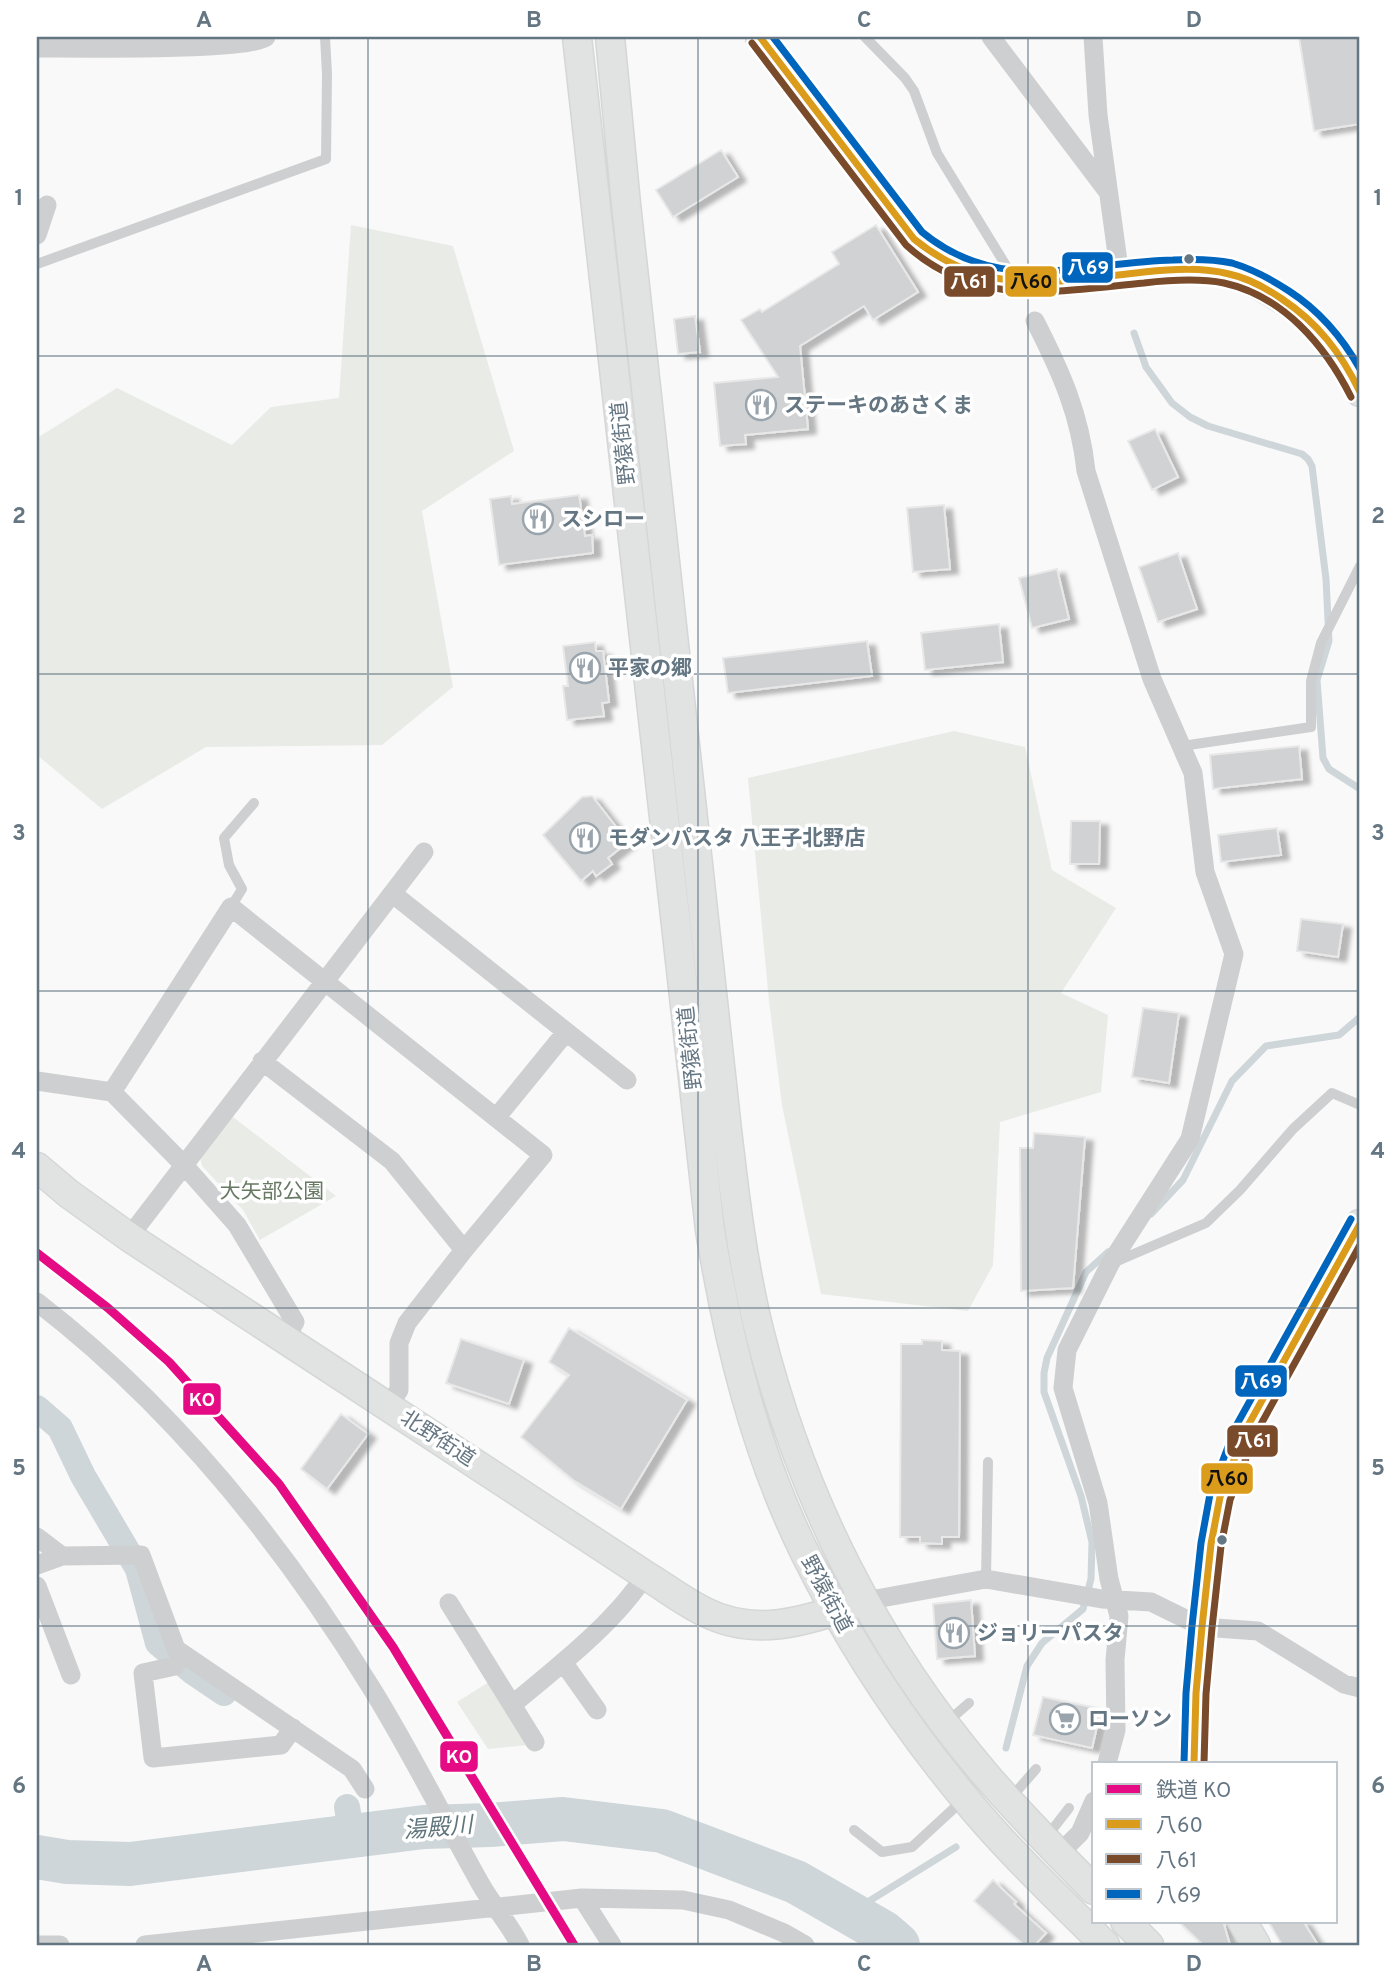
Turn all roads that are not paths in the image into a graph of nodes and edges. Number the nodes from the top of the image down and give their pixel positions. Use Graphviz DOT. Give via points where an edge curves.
graph roads {
  1 [pos="266,37"];
  2 [pos="325,37"];
  3 [pos="577,37"];
  4 [pos="610,37"];
  5 [pos="760,37"];
  6 [pos="865,37"];
  7 [pos="991,37"];
  8 [pos="1093,37"];
  9 [pos="37,48"];
  10 [pos="1108,193"];
  11 [pos="47,205"];
  12 [pos="37,235"];
  13 [pos="37,264"];
  14 [pos="1120,276"];
  15 [pos="1015,281"];
  16 [pos="1035,321"];
  17 [pos="1360,391"];
  18 [pos="1360,566"];
  19 [pos="1182,746"];
  20 [pos="254,803"];
  21 [pos="424,852"];
  22 [pos="393,894"];
  23 [pos="231,907"];
  24 [pos="325,981"];
  25 [pos="566,1032"];
  26 [pos="262,1061"];
  27 [pos="627,1080"];
  28 [pos="37,1081"];
  29 [pos="112,1092"];
  30 [pos="1360,1105"];
  31 [pos="496,1118"];
  32 [pos="183,1164"];
  33 [pos="37,1167"];
  34 [pos="1360,1224"];
  35 [pos="129,1237"];
  36 [pos="464,1250"];
  37 [pos="1353,1253"];
  38 [pos="1112,1261"];
  39 [pos="37,1302"];
  40 [pos="285,1340"];
  41 [pos="388,1406"];
  42 [pos="988,1462"];
  43 [pos="37,1536"];
  44 [pos="62,1556"];
  45 [pos="37,1565"];
  46 [pos="645,1575"];
  47 [pos="986,1579"];
  48 [pos="37,1586"];
  49 [pos="1108,1599"];
  50 [pos="865,1601"];
  51 [pos="449,1603"];
  52 [pos="835,1611"];
  53 [pos="1202,1627"];
  54 [pos="183,1653"];
  55 [pos="563,1662"];
  56 [pos="71,1675"];
  57 [pos="1360,1688"];
  58 [pos="969,1703"];
  59 [pos="513,1704"];
  60 [pos="597,1710"];
  61 [pos="946,1723"];
  62 [pos="293,1728"];
  63 [pos="535,1742"];
  64 [pos="1107,1762"];
  65 [pos="1194,1762"];
  66 [pos="1037,1769"];
  67 [pos="365,1789"];
  68 [pos="965,1798"];
  69 [pos="1009,1801"];
  70 [pos="1092,1806"];
  71 [pos="1069,1808"];
  72 [pos="854,1830"];
  73 [pos="1052,1846"];
  74 [pos="1092,1887"];
  75 [pos="582,1898"];
  76 [pos="495,1909"];
  77 [pos="1127,1923"];
  78 [pos="1243,1923"];
  79 [pos="37,1945"];
  80 [pos="60,1945"];
  81 [pos="145,1945"];
  82 [pos="520,1945"];
  83 [pos="612,1945"];
  84 [pos="805,1945"];
  85 [pos="1105,1945"];
  86 [pos="1149,1945"];
  87 [pos="1256,1945"];
  1 -- 9 [label="street" via="228,46"];
  2 -- 13 [label="lane" via="326,159"];
  3 -- 52 [label="main road, 野猿街道" via="710,1230 730,1332 761,1441 804,1551"];
  4 -- 50 [label="main road, 野猿街道" via="740,1239 760,1335 806,1481"];
  5 -- 15 [label="main road" via="914,239 958,268"];
  6 -- 15 [label="lane" via="915,91 937,153"];
  7 -- 10 [label="street"];
  8 -- 10 [label="street"];
  10 -- 14 [label="street"];
  11 -- 12 [label="street"];
  14 -- 15 [label="main road" via="1062,283"];
  14 -- 17 [label="main road" via="1203,270 1243,278 1311,318 1339,351"];
  16 -- 19 [label="street" via="1074,410 1086,471 1152,679"];
  18 -- 19 [label="lane" via="1321,643 1311,681 1311,727"];
  19 -- 38 [label="street" via="1193,773 1205,872 1234,954 1189,1139"];
  20 -- 23 [label="lane" via="224,838 229,865 242,889"];
  21 -- 22 [label="street"];
  22 -- 24 [label="street"];
  22 -- 25 [label="street"];
  23 -- 24 [label="street"];
  23 -- 29 [label="street"];
  24 -- 26 [label="street"];
  24 -- 31 [label="street"];
  25 -- 27 [label="street"];
  25 -- 31 [label="street"];
  26 -- 32 [label="street"];
  26 -- 36 [label="street" via="392,1161"];
  28 -- 29 [label="street"];
  29 -- 32 [label="street"];
  30 -- 38 [label="lane" via="1332,1093 1206,1223"];
  31 -- 36 [label="street" via="543,1155"];
  32 -- 35 [label="street"];
  32 -- 40 [label="street" via="237,1225 295,1322"];
  33 -- 35 [label="main road, 北野街道"];
  34 -- 37 [label="main road"];
  35 -- 40 [label="main road, 北野街道"];
  36 -- 41 [label="street" via="407,1323 399,1343 399,1390"];
  37 -- 53 [label="main road" via="1287,1354 1235,1454 1214,1520"];
  38 -- 49 [label="street" via="1067,1350 1063,1388 1098,1503"];
  39 -- 76 [label="street" via="147,1396 216,1474 319,1607 372,1689"];
  40 -- 41 [label="main road, 北野街道"];
  41 -- 46 [label="main road, 北野街道"];
  42 -- 47 [label="lane"];
  43 -- 44 [label="street"];
  44 -- 45 [label="street"];
  44 -- 54 [label="street" via="141,1555 176,1649"];
  46 -- 52 [label="main road, 北野街道" via="706,1613 736,1623 783,1625"];
  46 -- 55 [label="street" via="633,1596"];
  47 -- 49 [label="street"];
  47 -- 50 [label="street"];
  48 -- 56 [label="street"];
  49 -- 53 [label="street" via="1151,1602"];
  49 -- 64 [label="street" via="1119,1616 1116,1722"];
  50 -- 52 [label="main road, 北野街道"];
  50 -- 61 [label="main road, 野猿街道"];
  51 -- 59 [label="street"];
  52 -- 68 [label="main road, 野猿街道" via="897,1711"];
  53 -- 57 [label="street" via="1258,1631 1344,1684"];
  53 -- 65 [label="main road"];
  54 -- 62 [label="street"];
  54 -- 62 [label="street" via="175,1666 143,1673 153,1758 281,1745"];
  55 -- 59 [label="street"];
  55 -- 60 [label="street"];
  58 -- 61 [label="lane"];
  59 -- 63 [label="street"];
  61 -- 69 [label="main road, 野猿街道"];
  62 -- 67 [label="street" via="352,1769"];
  66 -- 69 [label="lane"];
  68 -- 72 [label="lane" via="912,1847 882,1852"];
  68 -- 85 [label="main road, 野猿街道"];
  69 -- 73 [label="main road, 野猿街道"];
  70 -- 73 [label="street" via="1080,1833"];
  71 -- 73 [label="lane"];
  73 -- 74 [label="main road, 野猿街道"];
  75 -- 76 [label="street"];
  75 -- 83 [label="street"];
  75 -- 84 [label="street" via="695,1902 729,1910"];
  76 -- 81 [label="street"];
  76 -- 82 [label="street"];
  77 -- 86 [label="main road"];
  78 -- 87 [label="main road"];
  79 -- 80 [label="street"];
}
